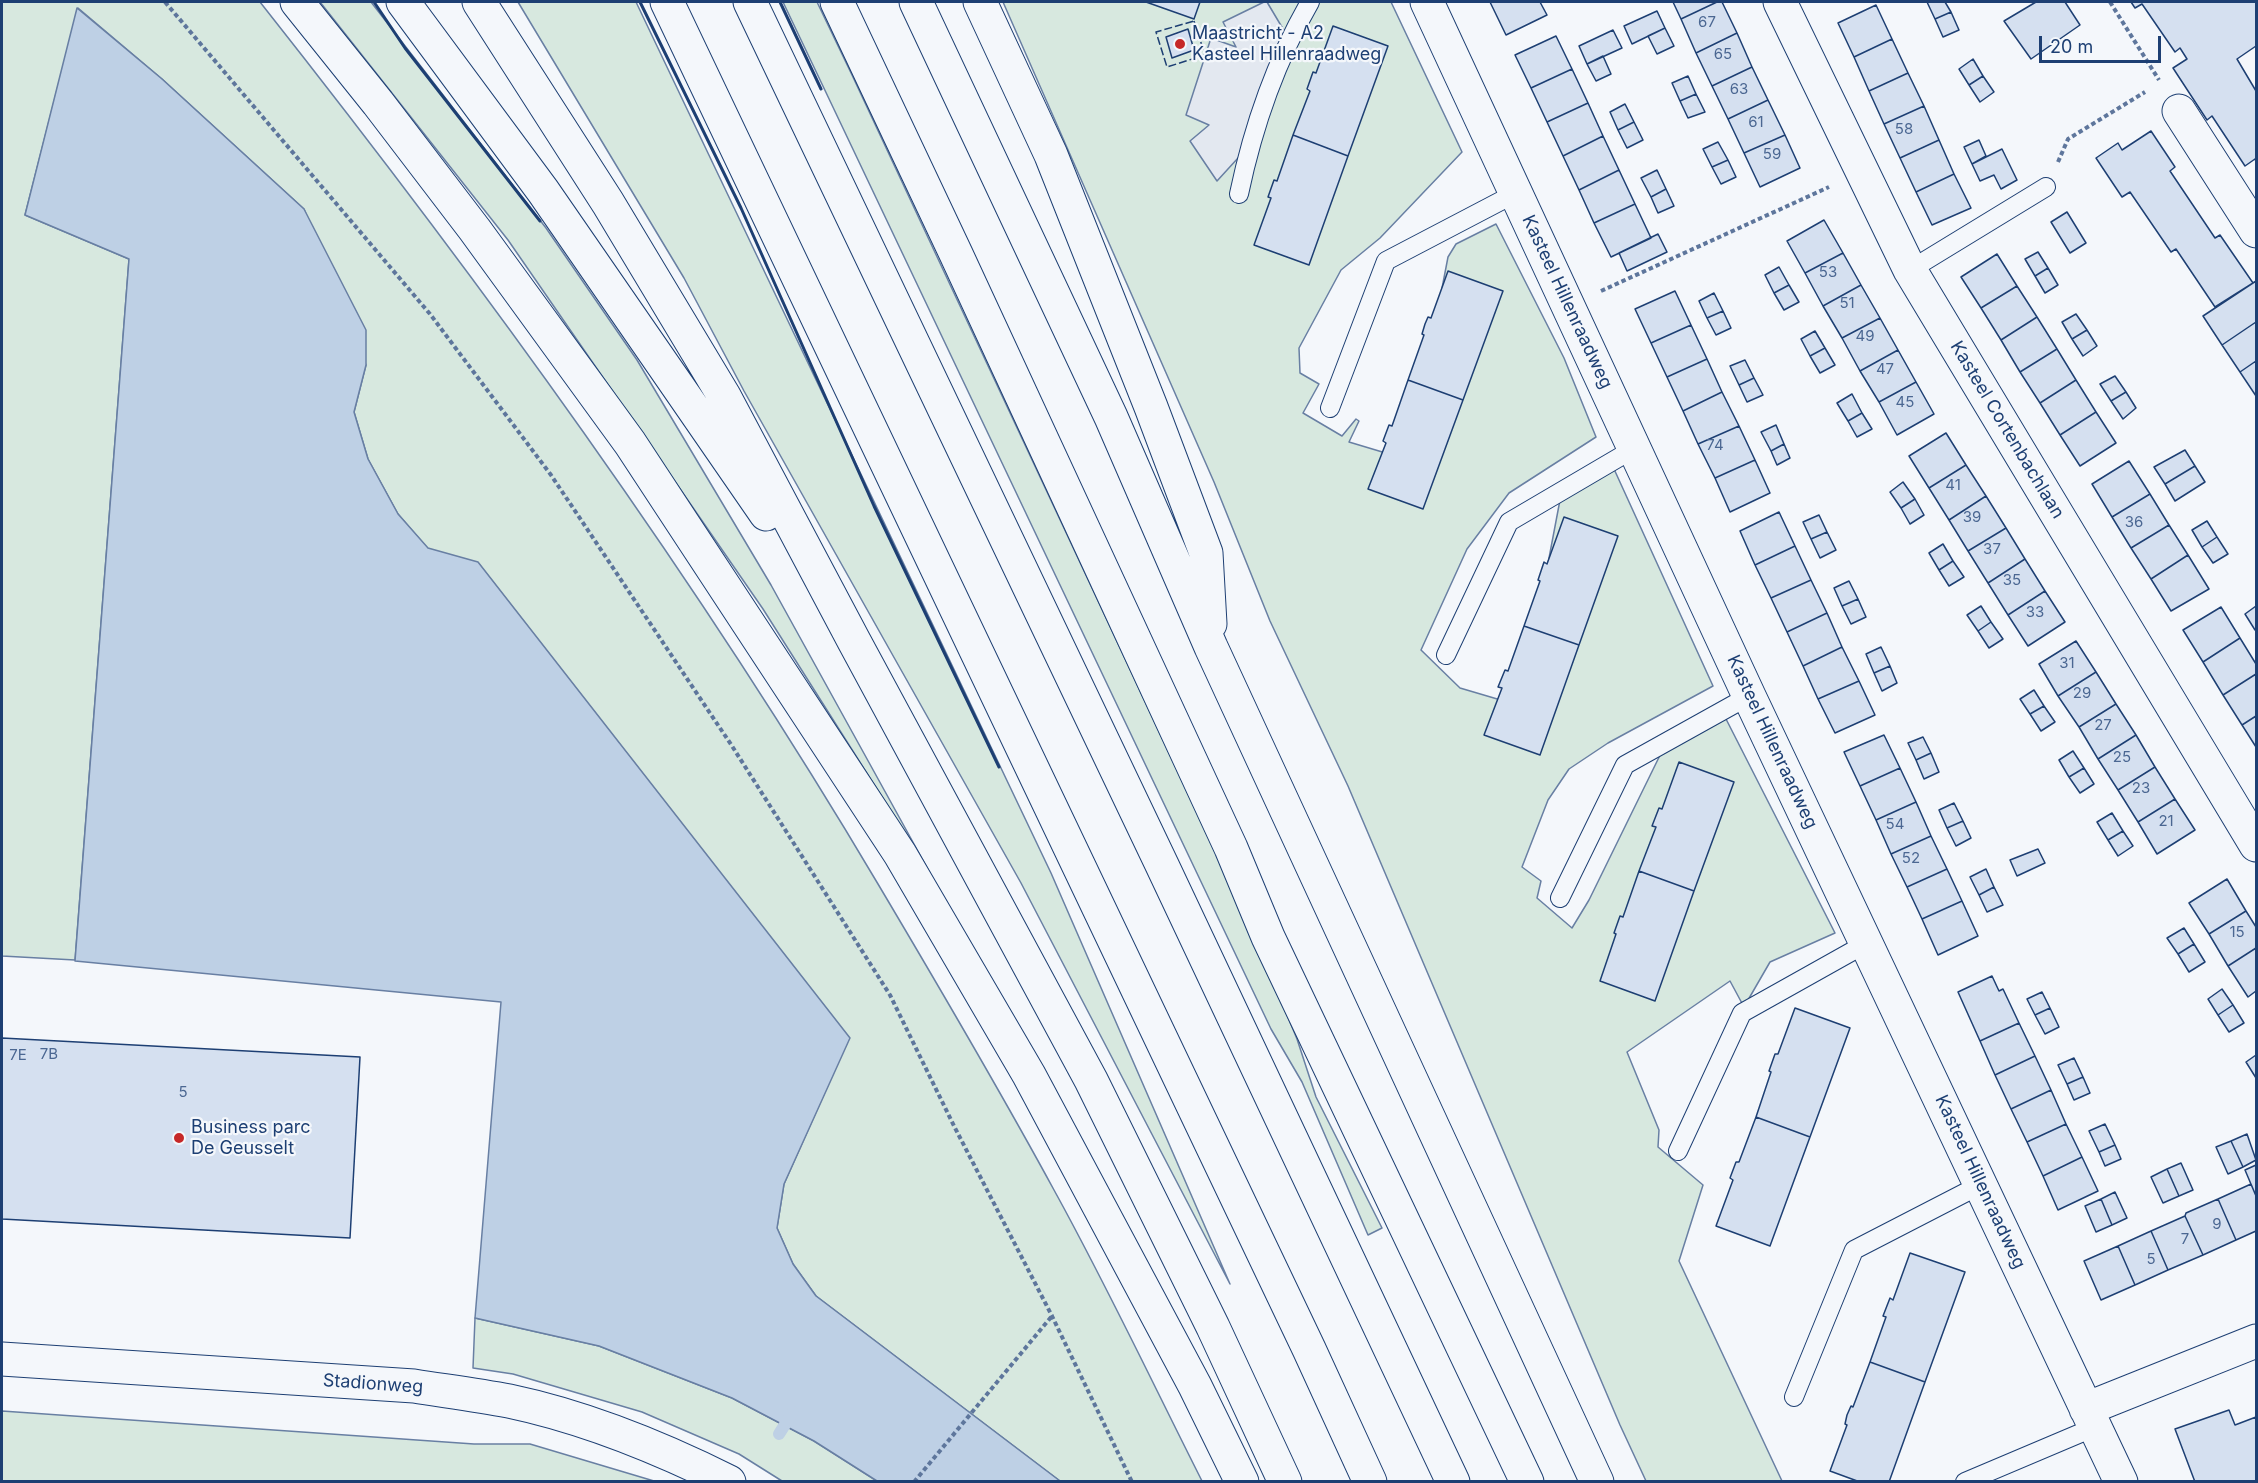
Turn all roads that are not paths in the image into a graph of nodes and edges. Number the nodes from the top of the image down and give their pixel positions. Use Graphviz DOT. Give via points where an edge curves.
graph roads {
  1 [pos="297,2"];
  2 [pos="404,2"];
  3 [pos="479,2"];
  4 [pos="667,2"];
  5 [pos="750,2"];
  6 [pos="837,2"];
  7 [pos="916,2"];
  8 [pos="980,2"];
  9 [pos="1310,2"];
  10 [pos="1427,2"];
  11 [pos="1780,2"];
  12 [pos="2179,111"];
  13 [pos="2046,187"];
  14 [pos="1516,193"];
  15 [pos="1239,195"];
  16 [pos="2256,231"];
  17 [pos="1911,270"];
  18 [pos="1330,408"];
  19 [pos="1635,448"];
  20 [pos="854,642"];
  21 [pos="1211,646"];
  22 [pos="1446,655"];
  23 [pos="1749,696"];
  24 [pos="2256,845"];
  25 [pos="1560,898"];
  26 [pos="1867,943"];
  27 [pos="1678,1151"];
  28 [pos="1982,1184"];
  29 [pos="2256,1341"];
  30 [pos="2,1359"];
  31 [pos="1794,1397"];
  32 [pos="2090,1418"];
  33 [pos="729,1482"];
  34 [pos="1242,1482"];
  35 [pos="1285,1482"];
  36 [pos="1370,1482"];
  37 [pos="1453,1482"];
  38 [pos="1527,1482"];
  39 [pos="1598,1482"];
  40 [pos="1965,1482"];
  41 [pos="2121,1482"];
  1 -- 34 [label="main road" via="475,230 630,443 900,854 1029,1075 1190,1376"];
  2 -- 20 [label="main road" via="543,190"];
  3 -- 20 [label="main road" via="608,203 724,396"];
  4 -- 36 [label="main road"];
  5 -- 37 [label="main road"];
  6 -- 38 [label="main road" via="1231,848 1268,937"];
  7 -- 21 [label="main road" via="1111,417"];
  8 -- 21 [label="main road" via="1051,155 1206,553"];
  9 -- 15 [label="lane" via="1288,39 1249,146"];
  10 -- 14 [label="main road, Kasteel Hillenraadweg"];
  11 -- 17 [label="main road, Kasteel Cortenbachlaan"];
  12 -- 16 [label="main road"];
  13 -- 17 [label="lane"];
  14 -- 18 [label="lane" via="1386,261"];
  14 -- 19 [label="main road, Kasteel Hillenraadweg"];
  17 -- 24 [label="main road, Kasteel Cortenbachlaan"];
  19 -- 22 [label="lane" via="1509,522"];
  19 -- 23 [label="main road, Kasteel Hillenraadweg"];
  20 -- 35 [label="main road" via="1091,1080 1214,1327"];
  21 -- 39 [label="main road"];
  23 -- 25 [label="lane" via="1625,765"];
  23 -- 26 [label="main road, Kasteel Hillenraadweg"];
  26 -- 27 [label="lane" via="1742,1013"];
  26 -- 28 [label="main road, Kasteel Hillenraadweg"];
  28 -- 31 [label="lane" via="1854,1250"];
  28 -- 32 [label="main road, Kasteel Hillenraadweg"];
  29 -- 32 [label="main road"];
  30 -- 33 [label="main road, Stadionweg" via="465,1393 607,1430"];
  32 -- 40 [label="lane"];
  32 -- 41 [label="main road, Kasteel Hillenraadweg"];
}
